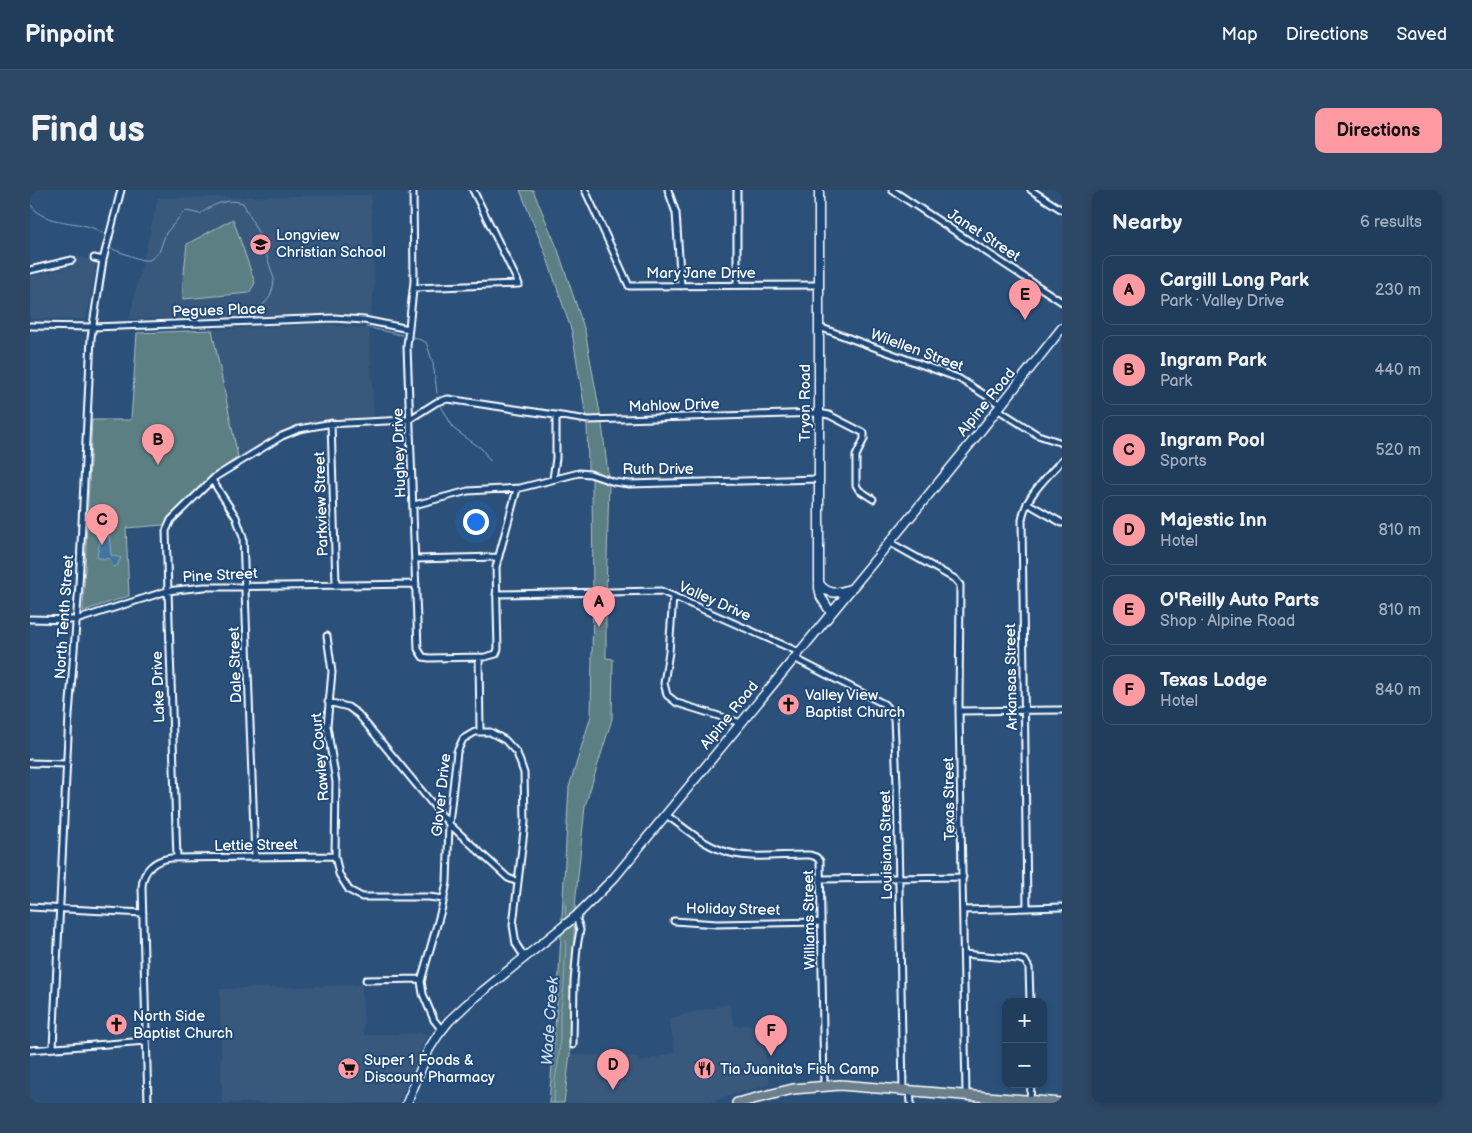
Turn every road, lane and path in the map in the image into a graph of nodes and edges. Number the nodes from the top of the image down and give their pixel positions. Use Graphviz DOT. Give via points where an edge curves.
graph roads {
  1 [pos="121,190"];
  2 [pos="413,190"];
  3 [pos="473,190"];
  4 [pos="585,190"];
  5 [pos="668,190"];
  6 [pos="737,190"];
  7 [pos="818,190"];
  8 [pos="892,190"];
  9 [pos="1031,190"];
  10 [pos="1062,210"];
  11 [pos="94,258"];
  12 [pos="72,260"];
  13 [pos="103,260"];
  14 [pos="30,270"];
  15 [pos="737,285"];
  16 [pos="819,285"];
  17 [pos="681,286"];
  18 [pos="414,288"];
  19 [pos="1062,302"];
  20 [pos="30,326"];
  21 [pos="93,327"];
  22 [pos="819,327"];
  23 [pos="1062,328"];
  24 [pos="409,329"];
  25 [pos="999,407"];
  26 [pos="819,413"];
  27 [pos="556,415"];
  28 [pos="410,419"];
  29 [pos="331,423"];
  30 [pos="1062,443"];
  31 [pos="1062,460"];
  32 [pos="552,479"];
  33 [pos="819,479"];
  34 [pos="212,480"];
  35 [pos="517,488"];
  36 [pos="873,499"];
  37 [pos="1027,503"];
  38 [pos="414,505"];
  39 [pos="1062,522"];
  40 [pos="889,542"];
  41 [pos="498,557"];
  42 [pos="415,559"];
  43 [pos="819,583"];
  44 [pos="336,584"];
  45 [pos="416,584"];
  46 [pos="244,586"];
  47 [pos="852,588"];
  48 [pos="167,592"];
  49 [pos="496,594"];
  50 [pos="673,596"];
  51 [pos="831,613"];
  52 [pos="30,619"];
  53 [pos="76,620"];
  54 [pos="327,636"];
  55 [pos="797,655"];
  56 [pos="479,658"];
  57 [pos="328,702"];
  58 [pos="1024,710"];
  59 [pos="1062,710"];
  60 [pos="959,711"];
  61 [pos="741,723"];
  62 [pos="480,731"];
  63 [pos="30,763"];
  64 [pos="67,764"];
  65 [pos="666,814"];
  66 [pos="449,824"];
  67 [pos="334,856"];
  68 [pos="255,857"];
  69 [pos="177,858"];
  70 [pos="963,877"];
  71 [pos="899,878"];
  72 [pos="821,879"];
  73 [pos="518,882"];
  74 [pos="444,899"];
  75 [pos="30,907"];
  76 [pos="1062,907"];
  77 [pos="1027,908"];
  78 [pos="59,909"];
  79 [pos="963,910"];
  80 [pos="143,913"];
  81 [pos="576,916"];
  82 [pos="674,921"];
  83 [pos="821,922"];
  84 [pos="964,954"];
  85 [pos="525,958"];
  86 [pos="422,978"];
  87 [pos="366,980"];
  88 [pos="1030,998"];
  89 [pos="442,1030"];
  90 [pos="146,1041"];
  91 [pos="572,1045"];
  92 [pos="52,1048"];
  93 [pos="30,1050"];
  94 [pos="824,1086"];
  95 [pos="1031,1088"];
  96 [pos="906,1090"];
  97 [pos="966,1095"];
  98 [pos="1030,1100"];
  99 [pos="148,1103"];
  100 [pos="407,1103"];
  101 [pos="737,1103"];
  102 [pos="911,1103"];
  103 [pos="1062,1103"];
  1 -- 13 [label="street, North Tenth Street"];
  2 -- 18 [label="street, Hughey Drive"];
  3 -- 18 [label="street" via="519,284"];
  4 -- 17 [label="street, Mary Jane Drive" via="629,286"];
  5 -- 17 [label="street" via="676,213"];
  6 -- 15 [label="street"];
  7 -- 16 [label="main road, Tryon Road"];
  8 -- 19 [label="street, Janet Street"];
  9 -- 10 [label="street"];
  11 -- 13 [label="street"];
  12 -- 14 [label="street"];
  13 -- 21 [label="street, North Tenth Street"];
  15 -- 16 [label="street, Mary Jane Drive"];
  15 -- 17 [label="street, Mary Jane Drive"];
  16 -- 22 [label="main road, Tryon Road"];
  18 -- 24 [label="street, Hughey Drive"];
  20 -- 21 [label="street, Pegues Place"];
  21 -- 24 [label="street, Pegues Place" via="334,318"];
  21 -- 53 [label="street, North Tenth Street"];
  22 -- 25 [label="street, Wilellen Street" via="958,378"];
  22 -- 26 [label="main road, Tryon Road"];
  23 -- 25 [label="main road, Alpine Road"];
  24 -- 28 [label="street, Hughey Drive"];
  25 -- 30 [label="street, Wilellen Street" via="1036,433"];
  25 -- 40 [label="main road, Alpine Road"];
  26 -- 27 [label="street, Mahlow Drive" via="598,420"];
  26 -- 33 [label="main road, Tryon Road"];
  26 -- 36 [label="street, Mahlow Drive" via="864,432 856,456 856,485"];
  27 -- 28 [label="street, Mahlow Drive" via="448,399"];
  27 -- 32 [label="street" via="556,458"];
  28 -- 29 [label="street, Lake Drive"];
  28 -- 38 [label="street, Hughey Drive"];
  29 -- 34 [label="street, Lake Drive" via="282,436"];
  29 -- 44 [label="street, Parkview Street"];
  31 -- 37 [label="street, Arkansas Street"];
  32 -- 33 [label="street, Ruth Drive" via="579,473 629,484"];
  32 -- 35 [label="street, Ruth Drive"];
  33 -- 43 [label="main road, Tryon Road"];
  34 -- 46 [label="street, Dale Street" via="240,526"];
  34 -- 48 [label="street, Lake Drive" via="167,526"];
  35 -- 38 [label="street, Ruth Drive" via="474,489"];
  35 -- 41 [label="street"];
  37 -- 39 [label="street"];
  37 -- 58 [label="street, Arkansas Street" via="1022,525"];
  38 -- 42 [label="street, Hughey Drive"];
  40 -- 47 [label="main road, Alpine Road"];
  40 -- 60 [label="street, Texas Street" via="959,584"];
  41 -- 42 [label="street"];
  41 -- 49 [label="street"];
  42 -- 45 [label="street, Hughey Drive"];
  43 -- 47 [label="main road" via="830,593"];
  43 -- 51 [label="main road, Tryon Road" via="821,597"];
  44 -- 45 [label="street, Pine Street"];
  44 -- 46 [label="street, Pine Street"];
  45 -- 56 [label="street, Hughey Drive" via="418,649 421,656"];
  46 -- 48 [label="street, Pine Street"];
  46 -- 68 [label="street, Dale Street"];
  47 -- 51 [label="main road, Alpine Road"];
  48 -- 53 [label="street, Pine Street"];
  48 -- 69 [label="street, Lake Drive"];
  49 -- 50 [label="street, Valley Drive" via="655,591"];
  49 -- 56 [label="street" via="497,652"];
  50 -- 55 [label="street, Valley Drive"];
  50 -- 61 [label="street" via="664,683 667,695 677,703"];
  51 -- 55 [label="main road, Alpine Road"];
  52 -- 53 [label="street, Pine Street"];
  53 -- 64 [label="street, North Tenth Street"];
  54 -- 57 [label="street, Rawley Court" via="332,672"];
  55 -- 61 [label="main road, Alpine Road"];
  55 -- 71 [label="street, Louisiana Street" via="881,702 891,712 895,726"];
  56 -- 62 [label="street"];
  57 -- 66 [label="street" via="345,706 358,714"];
  57 -- 67 [label="street, Rawley Court" via="327,729 336,786"];
  58 -- 59 [label="street"];
  58 -- 60 [label="street"];
  58 -- 77 [label="street, Arkansas Street"];
  60 -- 70 [label="street, Texas Street"];
  61 -- 65 [label="main road, Alpine Road"];
  62 -- 66 [label="street, Glover Drive" via="466,736 458,749"];
  62 -- 73 [label="street" via="494,733 505,740 517,753 524,769 526,816"];
  63 -- 64 [label="street"];
  64 -- 78 [label="street, North Tenth Street"];
  65 -- 72 [label="street, Williams Street" via="702,840 728,852 751,856 815,856 821,863"];
  65 -- 81 [label="main road, Alpine Road" via="614,878"];
  66 -- 73 [label="street" via="508,878"];
  66 -- 74 [label="street, Glover Drive"];
  67 -- 68 [label="street, Lettie Street"];
  67 -- 74 [label="street, Rawley Court" via="343,882 360,896"];
  68 -- 69 [label="street, Lettie Street"];
  69 -- 80 [label="street" via="160,861 147,871 142,884"];
  70 -- 71 [label="street"];
  70 -- 79 [label="street, Texas Street"];
  71 -- 72 [label="street"];
  71 -- 96 [label="street, Louisiana Street"];
  72 -- 83 [label="street, Williams Street"];
  73 -- 85 [label="street" via="513,928 517,946"];
  74 -- 86 [label="street, Glover Drive"];
  75 -- 78 [label="street"];
  76 -- 77 [label="street"];
  77 -- 79 [label="street"];
  78 -- 80 [label="street"];
  78 -- 92 [label="street, North Tenth Street"];
  79 -- 84 [label="street, Texas Street"];
  80 -- 90 [label="street"];
  81 -- 85 [label="main road, Alpine Road"];
  81 -- 91 [label="street" via="580,930 576,947"];
  82 -- 83 [label="street, Holiday Street" via="717,924"];
  83 -- 94 [label="street, Williams Street"];
  84 -- 88 [label="street" via="1025,961 1029,968"];
  84 -- 97 [label="street, Texas Street"];
  85 -- 89 [label="main road, Alpine Road" via="463,1008"];
  86 -- 87 [label="street"];
  86 -- 89 [label="street, Glover Drive" via="423,994"];
  89 -- 100 [label="main road, Alpine Road" via="425,1059"];
  90 -- 92 [label="street"];
  90 -- 99 [label="street"];
  92 -- 93 [label="street"];
  94 -- 96 [label="main road"];
  94 -- 101 [label="main road"];
  95 -- 98 [label="street"];
  96 -- 97 [label="main road"];
  96 -- 102 [label="street, Louisiana Street"];
  97 -- 98 [label="main road"];
  98 -- 103 [label="main road"];
}
